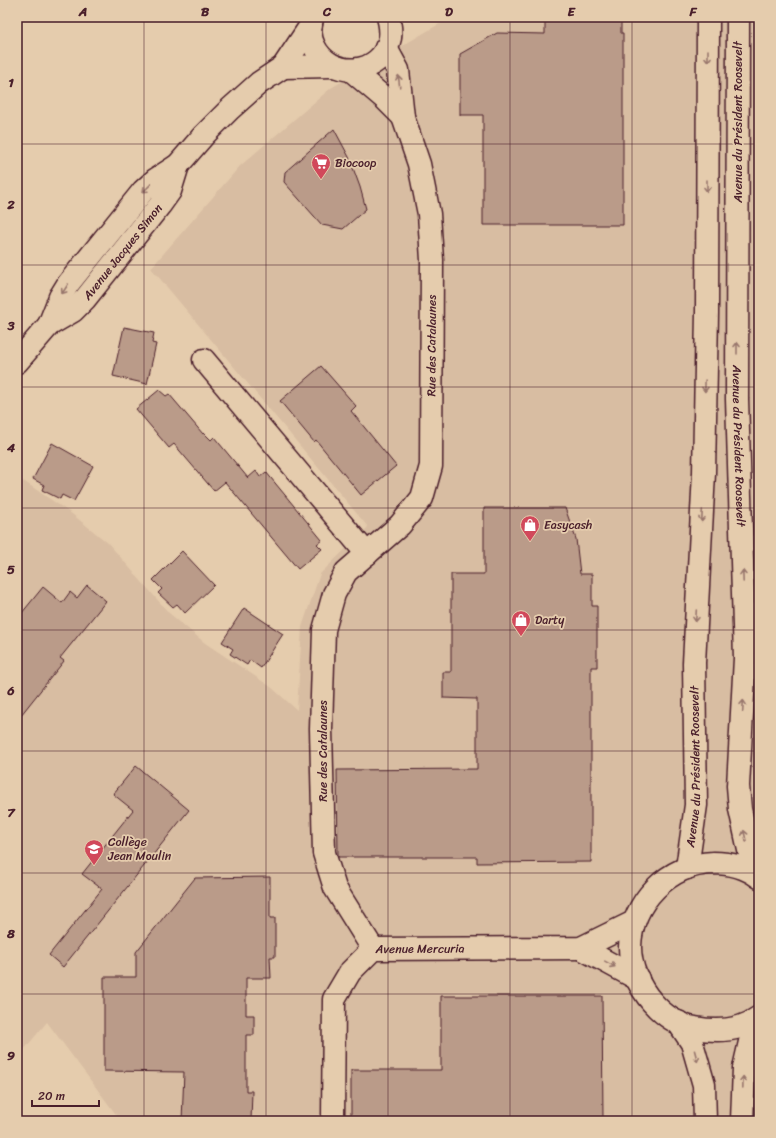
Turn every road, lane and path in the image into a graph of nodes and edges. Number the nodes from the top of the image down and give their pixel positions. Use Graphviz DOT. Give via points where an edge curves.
graph roads {
  1 [pos="708,17"];
  2 [pos="738,17"];
  3 [pos="312,21"];
  4 [pos="392,28"];
  5 [pos="282,67"];
  6 [pos="342,68"];
  7 [pos="404,117"];
  8 [pos="204,360"];
  9 [pos="17,362"];
  10 [pos="367,554"];
  11 [pos="687,868"];
  12 [pos="757,875"];
  13 [pos="634,922"];
  14 [pos="582,948"];
  15 [pos="373,949"];
  16 [pos="638,979"];
  17 [pos="757,1018"];
  18 [pos="678,1022"];
  19 [pos="333,1121"];
  20 [pos="706,1121"];
  21 [pos="742,1121"];
  1 -- 11 [label="street, Avenue du Président Roosevelt, one-way" via="704,465 694,663 696,805"];
  12 -- 2 [label="street, Avenue du Président Roosevelt, one-way" via="740,808 738,786 745,658 737,398"];
  3 -- 5 [label="street, Avenue Jacques Simon"];
  3 -- 6 [label="street, Rue des Catalaunes" via="312,42 317,52 324,60"];
  4 -- 6 [label="street" via="380,57 372,64 362,69"];
  7 -- 4 [label="street, Rue des Catalaunes, one-way"];
  5 -- 6 [label="street"];
  5 -- 9 [label="street, Avenue Jacques Simon" via="230,109 178,166 143,191 68,284 60,297 50,325"];
  6 -- 7 [label="street, Rue des Catalaunes" via="384,98"];
  7 -- 10 [label="street, Rue des Catalaunes" via="419,164 431,239 431,466 422,498 400,525"];
  8 -- 10 [label="street"];
  10 -- 15 [label="street, Rue des Catalaunes" via="346,572 334,594 324,630 321,729 324,853 335,888"];
  11 -- 12 [label="street" via="722,863"];
  11 -- 13 [label="street" via="664,880 646,898"];
  13 -- 14 [label="street, Avenue Mercuria"];
  13 -- 16 [label="street" via="630,947"];
  14 -- 15 [label="street, Avenue Mercuria"];
  14 -- 16 [label="street, Avenue Mercuria, one-way"];
  15 -- 19 [label="street, Avenue Mercuria" via="350,972 334,999"];
  16 -- 18 [label="street" via="643,992 658,1009"];
  17 -- 18 [label="street" via="740,1027 719,1030 693,1028"];
  21 -- 17 [label="street, one-way" via="744,1068"];
  18 -- 20 [label="street, one-way" via="692,1043 704,1085"];
}
